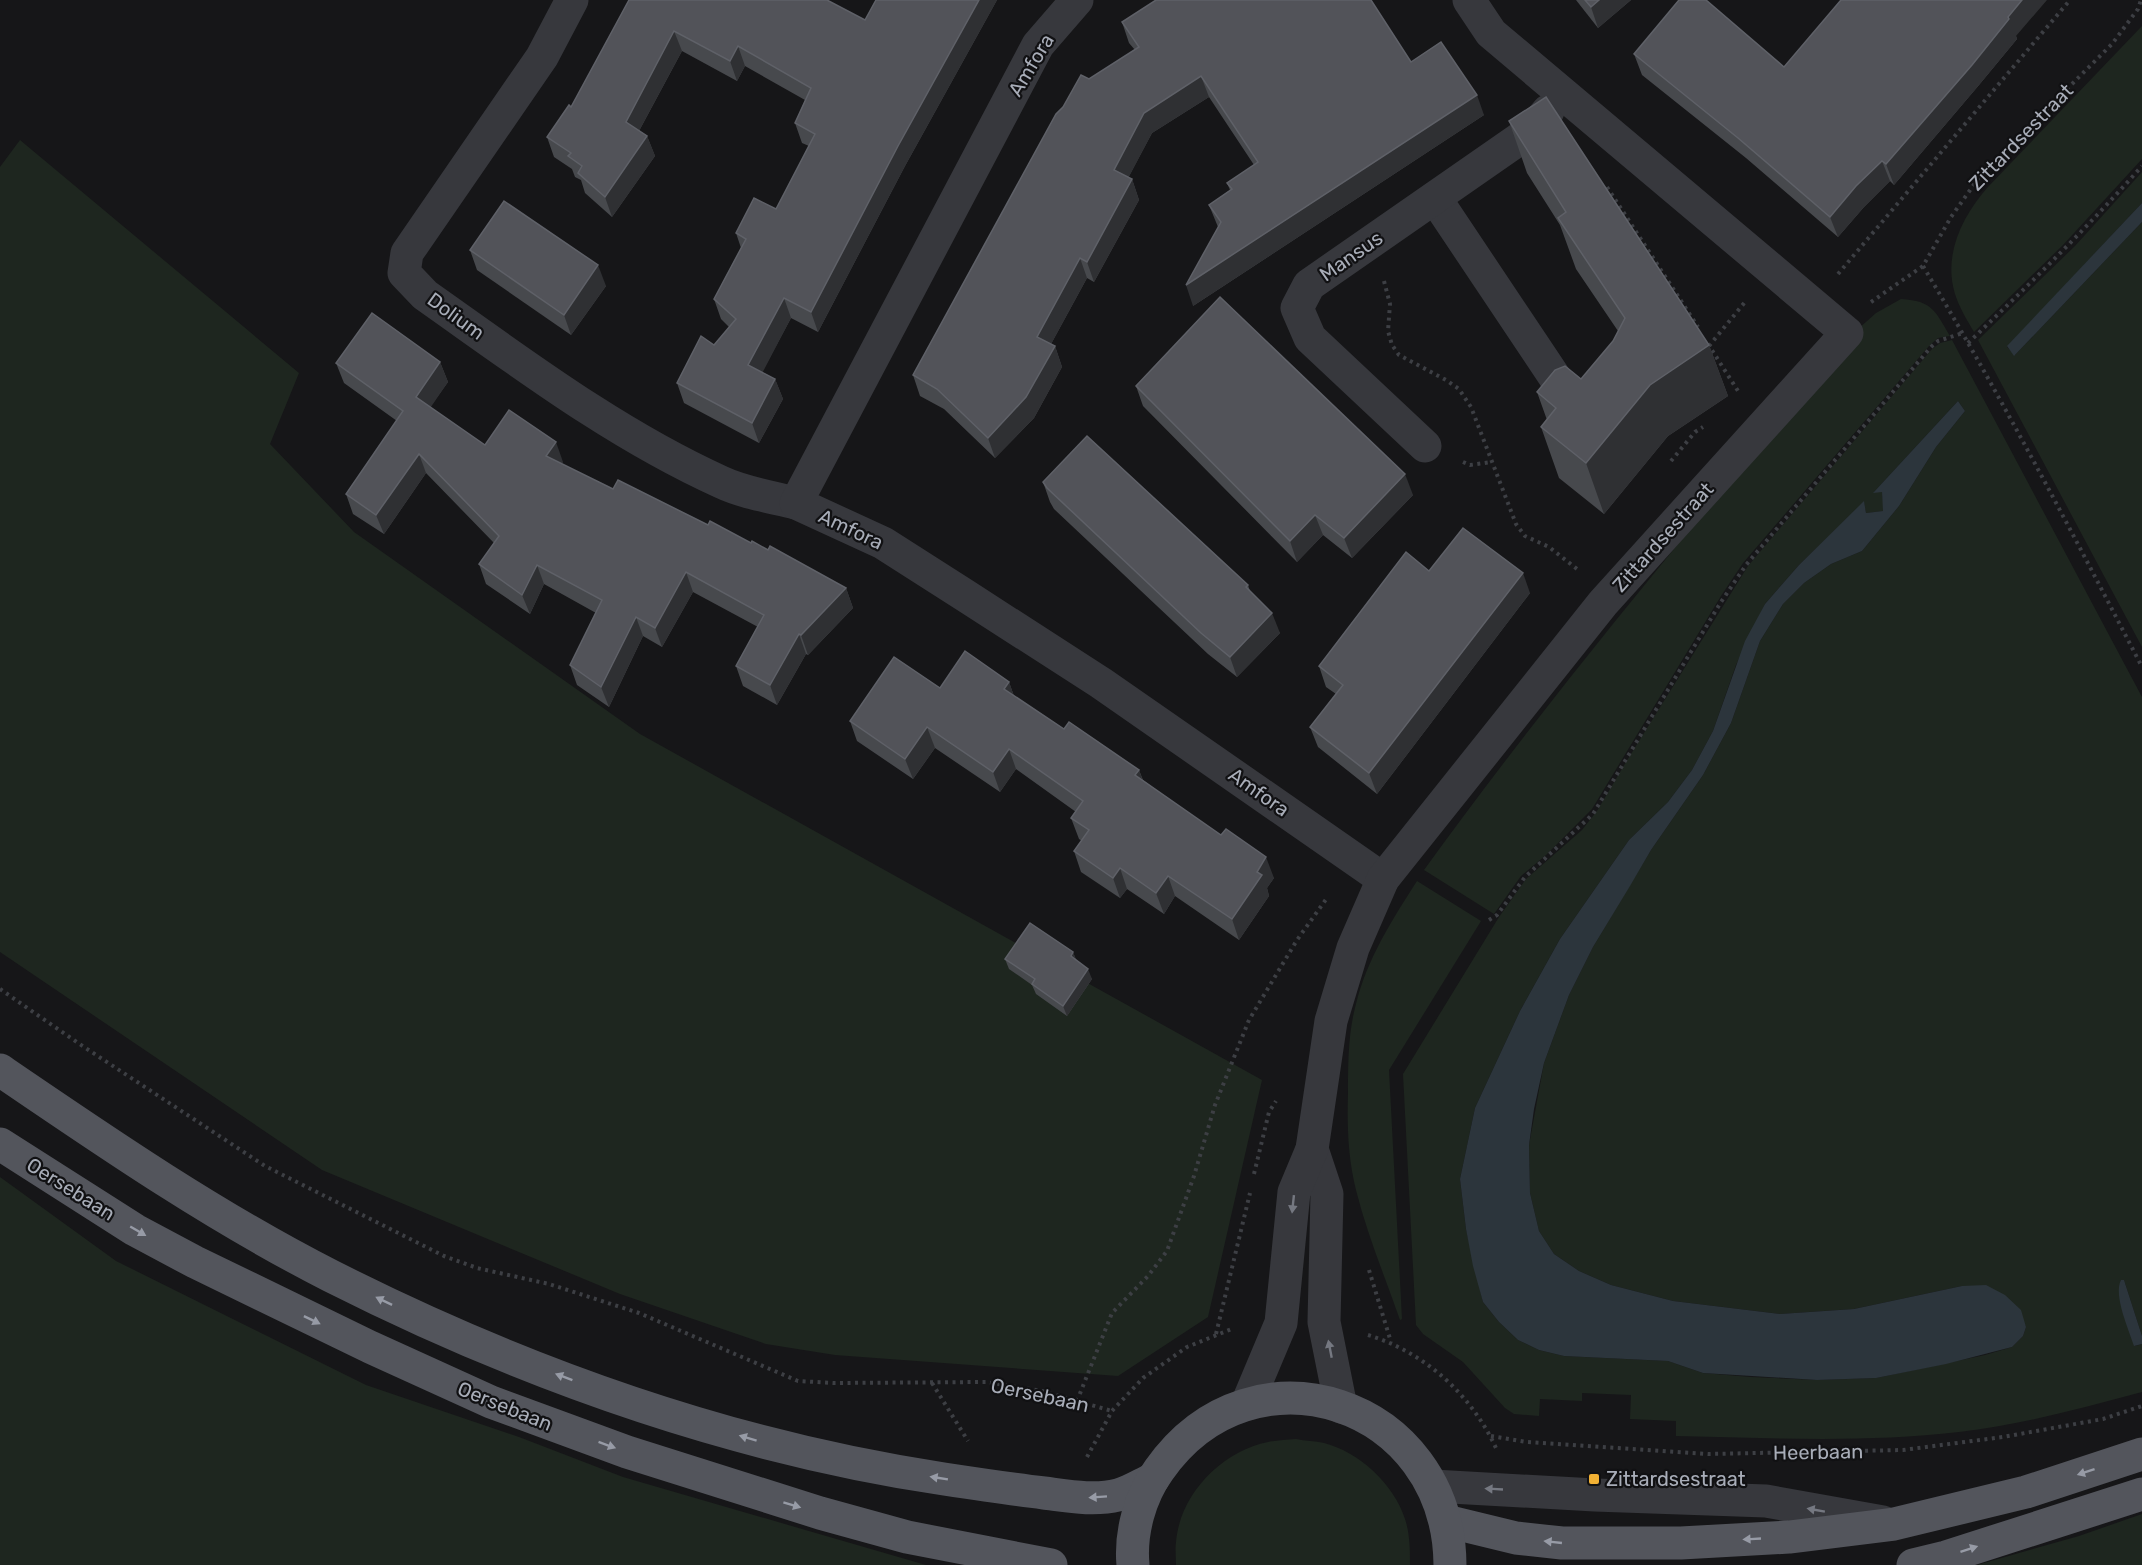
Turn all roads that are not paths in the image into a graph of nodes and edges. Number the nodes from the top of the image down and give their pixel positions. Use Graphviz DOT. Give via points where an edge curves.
graph roads {
  1 [pos="572,0"];
  2 [pos="1077,0"];
  3 [pos="1469,0"];
  4 [pos="1562,93"];
  5 [pos="1435,198"];
  6 [pos="1572,404"];
  7 [pos="1425,446"];
  8 [pos="796,503"];
  9 [pos="1383,879"];
  10 [pos="0,1070"];
  11 [pos="0,1144"];
  12 [pos="1312,1149"];
  13 [pos="1247,1404"];
  14 [pos="1341,1407"];
  15 [pos="2142,1454"];
  16 [pos="1153,1479"];
  17 [pos="1433,1486"];
  18 [pos="2142,1494"];
  19 [pos="1446,1521"];
  20 [pos="1894,1524"];
  21 [pos="1051,1565"];
  22 [pos="1133,1565"];
  23 [pos="1450,1565"];
  24 [pos="1913,1565"];
  1 -- 8 [label="street, Dolium" via="542,57 407,253 404,273 425,295 586,407 651,447 724,484"];
  2 -- 8 [label="street, Amfora" via="1038,45"];
  3 -- 4 [label="street" via="1491,33"];
  4 -- 5 [label="street, Mansus" via="1532,130"];
  4 -- 9 [label="street, Zittardsestraat" via="1847,333 1603,603"];
  5 -- 6 [label="street"];
  5 -- 7 [label="street, Mansus" via="1310,285 1297,308 1310,338"];
  8 -- 9 [label="street, Amfora" via="883,543 948,584 1101,683"];
  9 -- 12 [label="street, Zittardsestraat" via="1353,948 1331,1022"];
  16 -- 10 [label="main road, one-way" via="1118,1495 1074,1498 997,1487 904,1473 768,1444 628,1402 435,1326 329,1275 148,1168"];
  11 -- 21 [label="main road, Oersebaan, one-way" via="135,1230 195,1262 491,1402 627,1452 820,1513 907,1537"];
  12 -- 13 [label="street, Zittardsestraat, one-way" via="1294,1192 1281,1323"];
  14 -- 12 [label="street, Zittardsestraat, one-way" via="1324,1322 1327,1194"];
  13 -- 14 [label="main road" via="1300,1399"];
  13 -- 16 [label="main road" via="1204,1424 1186,1438"];
  14 -- 17 [label="main road" via="1387,1431 1410,1453"];
  15 -- 20 [label="main road, one-way" via="2026,1492"];
  16 -- 22 [label="main road" via="1137,1518"];
  17 -- 19 [label="main road"];
  20 -- 17 [label="street, one-way" via="1766,1501"];
  24 -- 18 [label="main road, one-way"];
  20 -- 19 [label="main road, one-way" via="1789,1537 1611,1544 1516,1538"];
  19 -- 23 [label="main road"];
}
